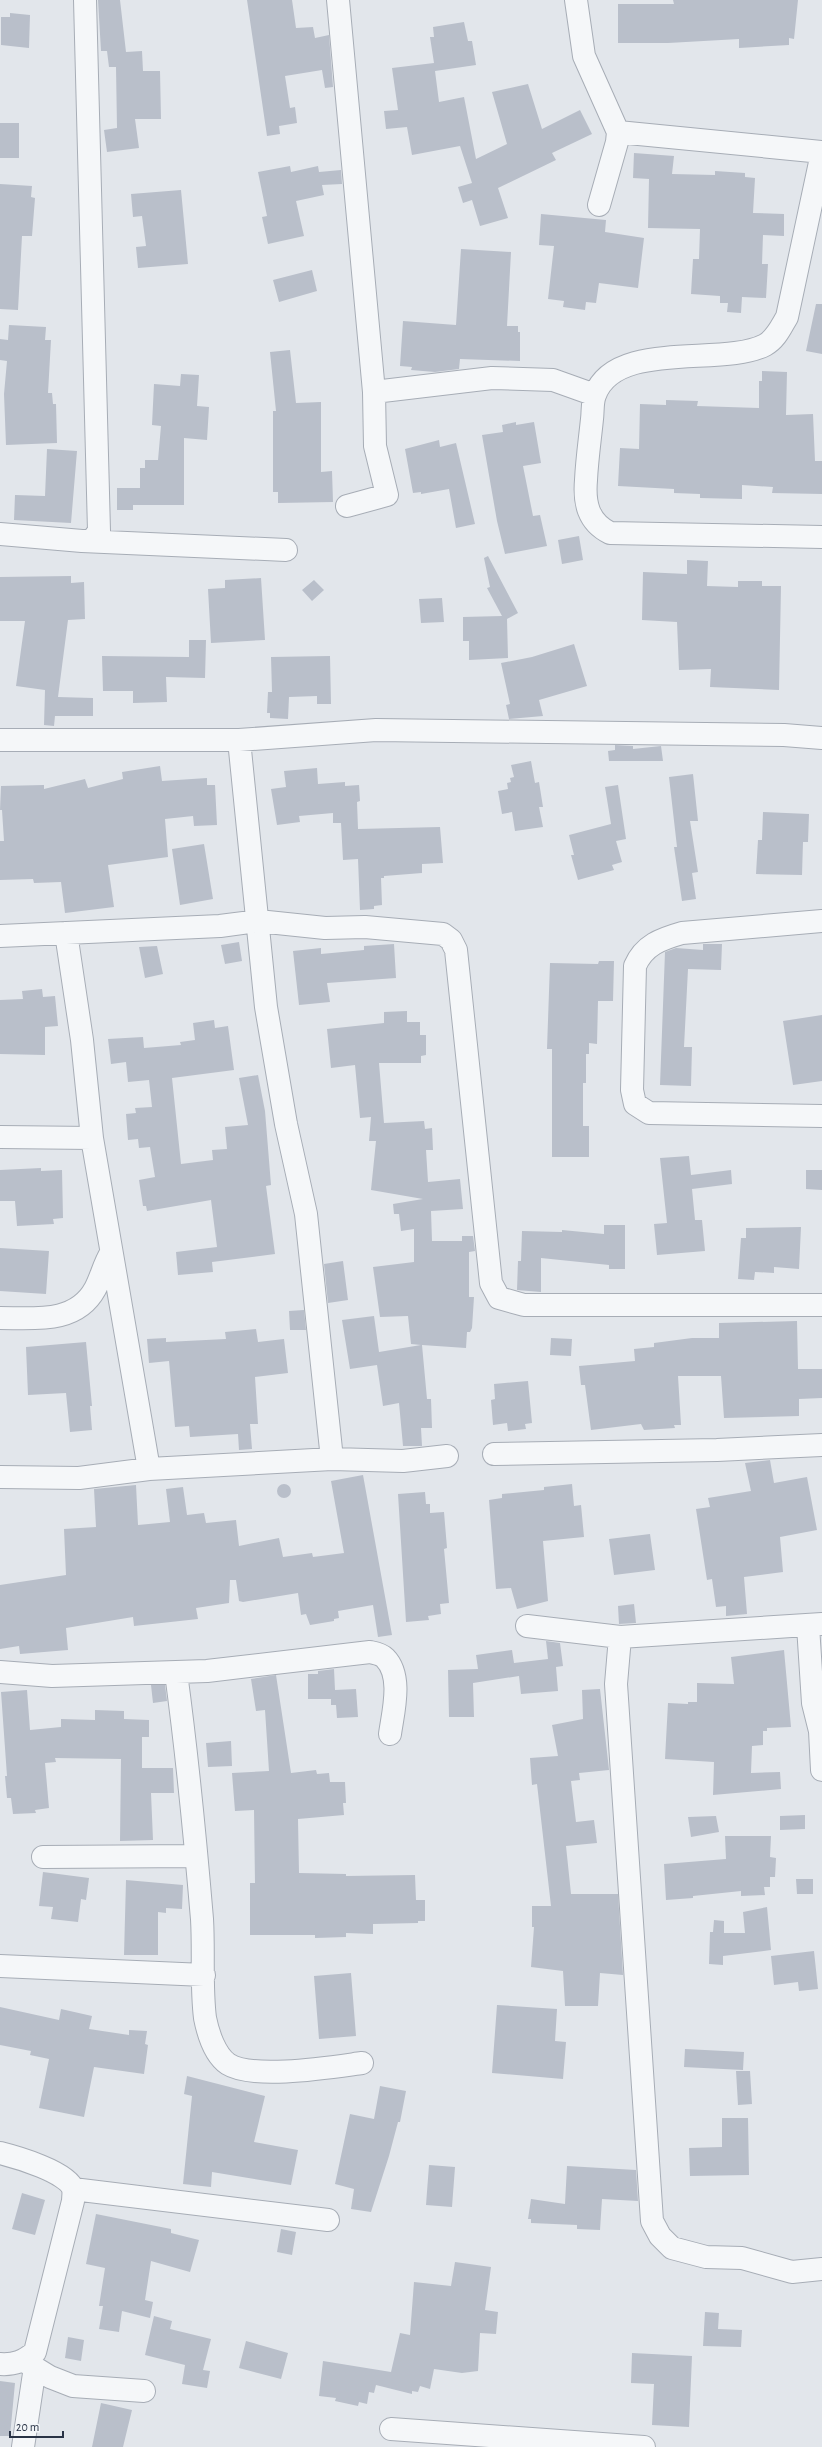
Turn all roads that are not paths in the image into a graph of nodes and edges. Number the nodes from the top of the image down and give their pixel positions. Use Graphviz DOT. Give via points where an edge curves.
graph roads {
  1 [pos="85,0"];
  2 [pos="338,0"];
  3 [pos="576,0"];
  4 [pos="618,132"];
  5 [pos="822,153"];
  6 [pos="599,205"];
  7 [pos="374,392"];
  8 [pos="595,395"];
  9 [pos="347,506"];
  10 [pos="0,534"];
  11 [pos="822,538"];
  12 [pos="82,542"];
  13 [pos="286,550"];
  14 [pos="822,738"];
  15 [pos="0,740"];
  16 [pos="239,740"];
  17 [pos="258,921"];
  18 [pos="822,921"];
  19 [pos="66,933"];
  20 [pos="0,936"];
  21 [pos="822,1116"];
  22 [pos="0,1137"];
  23 [pos="92,1138"];
  24 [pos="111,1253"];
  25 [pos="822,1305"];
  26 [pos="0,1318"];
  27 [pos="822,1445"];
  28 [pos="494,1454"];
  29 [pos="447,1456"];
  30 [pos="332,1459"];
  31 [pos="149,1469"];
  32 [pos="0,1477"];
  33 [pos="815,1625"];
  34 [pos="527,1626"];
  35 [pos="620,1637"];
  36 [pos="0,1672"];
  37 [pos="176,1673"];
  38 [pos="390,1734"];
  39 [pos="822,1770"];
  40 [pos="196,1856"];
  41 [pos="43,1857"];
  42 [pos="0,1966"];
  43 [pos="204,1975"];
  44 [pos="362,2063"];
  45 [pos="0,2153"];
  46 [pos="73,2188"];
  47 [pos="328,2220"];
  48 [pos="822,2269"];
  49 [pos="0,2364"];
  50 [pos="30,2364"];
  51 [pos="144,2391"];
  52 [pos="391,2429"];
  53 [pos="23,2447"];
  54 [pos="644,2447"];
  1 -- 12 [label="street" via="99,531 93,539"];
  2 -- 7 [label="street"];
  3 -- 4 [label="street" via="584,56"];
  4 -- 5 [label="street"];
  4 -- 6 [label="street"];
  5 -- 8 [label="street" via="787,317 780,331 765,344 745,352 684,356 622,367 609,375"];
  7 -- 8 [label="street" via="499,379 553,380"];
  7 -- 9 [label="street" via="375,446 388,495"];
  8 -- 11 [label="street" via="585,495 591,517 599,527 610,533"];
  10 -- 12 [label="street"];
  12 -- 13 [label="street"];
  14 -- 16 [label="street" via="784,735 376,730"];
  15 -- 16 [label="street"];
  16 -- 17 [label="street"];
  17 -- 19 [label="street" via="220,926"];
  17 -- 25 [label="street" via="325,928 365,927 443,934 451,940 456,950 491,1283 505,1301 661,1306"];
  17 -- 30 [label="street" via="266,1007 286,1124 306,1214"];
  18 -- 21 [label="street" via="682,934 661,939 640,954 635,966 632,1090 635,1104 650,1113"];
  19 -- 20 [label="street"];
  19 -- 23 [label="street" via="82,1040"];
  22 -- 23 [label="street"];
  23 -- 24 [label="street"];
  24 -- 26 [label="street" via="86,1304 56,1317"];
  24 -- 31 [label="street"];
  27 -- 28 [label="street" via="717,1450"];
  29 -- 30 [label="street" via="403,1461"];
  30 -- 31 [label="street"];
  31 -- 32 [label="street" via="79,1478"];
  33 -- 35 [label="street"];
  33 -- 39 [label="street" via="813,1704 820,1731"];
  34 -- 35 [label="street"];
  35 -- 48 [label="street" via="616,1684 652,2221 660,2236 672,2248 706,2257 742,2258 792,2272"];
  36 -- 37 [label="street" via="52,1676"];
  37 -- 38 [label="street" via="370,1652 384,1656 396,1684"];
  37 -- 40 [label="street" via="186,1746"];
  40 -- 41 [label="street"];
  40 -- 43 [label="street"];
  42 -- 43 [label="street"];
  43 -- 44 [label="street" via="205,2018 219,2054 228,2064 240,2068 288,2073"];
  45 -- 46 [label="street" via="20,2158 66,2178"];
  46 -- 47 [label="street"];
  46 -- 50 [label="street" via="73,2201 50,2299"];
  49 -- 50 [label="street"];
  50 -- 51 [label="street" via="50,2377 73,2386"];
  50 -- 53 [label="street"];
  52 -- 54 [label="street"];
}
